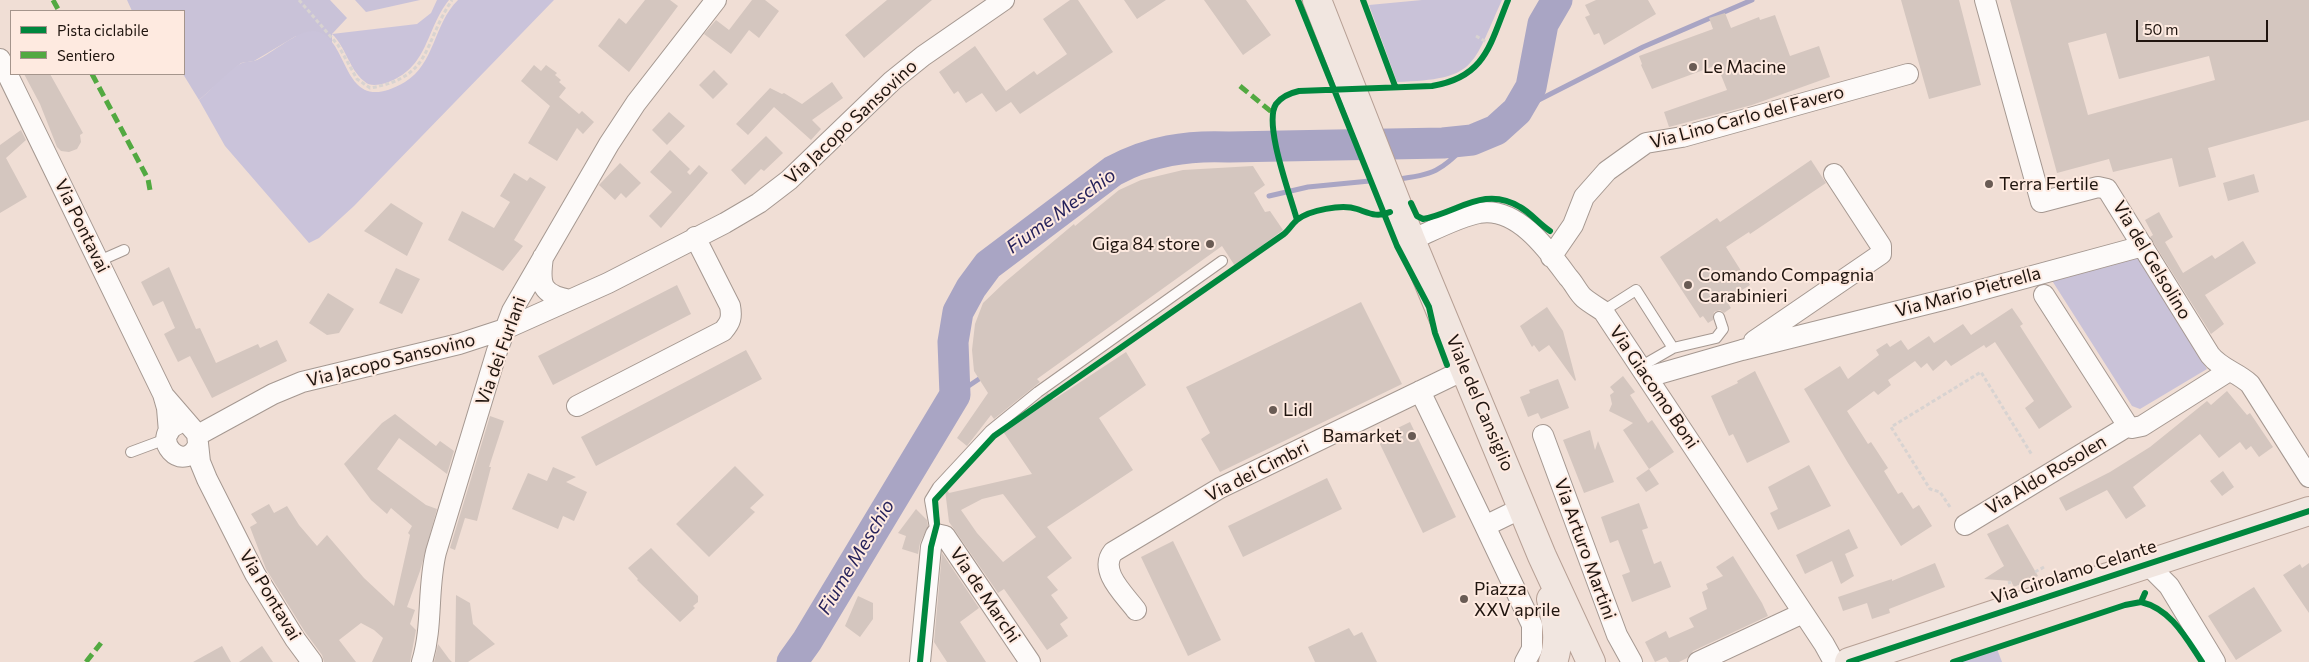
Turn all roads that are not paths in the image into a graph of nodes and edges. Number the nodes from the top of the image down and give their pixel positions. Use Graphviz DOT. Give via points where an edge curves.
graph roads {
  1 [pos="716,0"];
  2 [pos="1004,0"];
  3 [pos="1318,0"];
  4 [pos="1985,0"];
  5 [pos="0,59"];
  6 [pos="1908,74"];
  7 [pos="1834,174"];
  8 [pos="695,237"];
  9 [pos="1411,240"];
  10 [pos="2143,246"];
  11 [pos="124,250"];
  12 [pos="544,256"];
  13 [pos="1551,257"];
  14 [pos="99,261"];
  15 [pos="1222,261"];
  16 [pos="2044,295"];
  17 [pos="570,300"];
  18 [pos="1603,312"];
  19 [pos="1719,318"];
  20 [pos="505,329"];
  21 [pos="1674,348"];
  22 [pos="1742,350"];
  23 [pos="1466,369"];
  24 [pos="2229,371"];
  25 [pos="1644,372"];
  26 [pos="1420,391"];
  27 [pos="163,394"];
  28 [pos="577,406"];
  29 [pos="2128,426"];
  30 [pos="167,435"];
  31 [pos="195,435"];
  32 [pos="1542,435"];
  33 [pos="131,452"];
  34 [pos="2309,477"];
  35 [pos="1524,507"];
  36 [pos="2309,511"];
  37 [pos="1965,525"];
  38 [pos="1485,526"];
  39 [pos="936,534"];
  40 [pos="1542,556"];
  41 [pos="2147,564"];
  42 [pos="1136,610"];
  43 [pos="1803,612"];
  44 [pos="312,662"];
  45 [pos="422,662"];
  46 [pos="920,662"];
  47 [pos="1030,662"];
  48 [pos="1525,662"];
  49 [pos="1553,662"];
  50 [pos="1591,662"];
  51 [pos="1632,662"];
  52 [pos="1698,662"];
  53 [pos="1834,662"];
  54 [pos="1849,662"];
  55 [pos="2215,662"];
  1 -- 12 [label="street, Via dei Furlani" via="636,103"];
  2 -- 8 [label="street, Via Jacopo Sansovino" via="898,77 774,192"];
  3 -- 9 [label="main road, Viale del Cansiglio"];
  4 -- 10 [label="street, Via del Gelsolino" via="2041,202 2102,187 2110,193"];
  5 -- 14 [label="street, Via Pontavai"];
  6 -- 13 [label="street, Via Lino Carlo del Favero" via="1682,137 1646,143 1618,161 1595,183 1584,197 1573,225"];
  7 -- 22 [label="street" via="1881,246 1881,254"];
  8 -- 17 [label="street, Via Jacopo Sansovino"];
  8 -- 28 [label="street" via="730,306 732,316 729,324 723,331"];
  9 -- 13 [label="street, Via Giacomo Boni" via="1472,214 1492,212 1519,224"];
  9 -- 23 [label="main road, Viale del Cansiglio"];
  10 -- 22 [label="street, Via Mario Pietrella"];
  10 -- 24 [label="street, Via del Gelsolino" via="2210,355 2219,366"];
  11 -- 14 [label="lane"];
  12 -- 17 [label="street" via="543,286 550,294"];
  12 -- 20 [label="street, Via dei Furlani"];
  13 -- 18 [label="street, Via Giacomo Boni" via="1583,297"];
  14 -- 27 [label="street, Via Pontavai"];
  15 -- 39 [label="lane" via="1038,392 990,431 930,500"];
  16 -- 29 [label="street"];
  17 -- 20 [label="street, Via Jacopo Sansovino"];
  18 -- 21 [label="lane" via="1636,290"];
  18 -- 25 [label="street, Via Giacomo Boni"];
  19 -- 21 [label="lane" via="1722,329 1716,338"];
  20 -- 31 [label="street, Via Jacopo Sansovino" via="459,344 302,382"];
  20 -- 45 [label="street, Via dei Furlani" via="434,559 429,633"];
  21 -- 25 [label="lane"];
  22 -- 25 [label="street, Via Mario Pietrella"];
  23 -- 26 [label="street, Via dei Cimbri"];
  23 -- 35 [label="main road, Viale del Cansiglio"];
  24 -- 29 [label="street, Via Aldo Rosolen" via="2142,426"];
  24 -- 34 [label="street, Via del Gelsolino" via="2250,384"];
  25 -- 43 [label="street, Via Giacomo Boni"];
  26 -- 38 [label="street"];
  26 -- 42 [label="street, Via dei Cimbri" via="1220,488 1113,552 1108,570"];
  27 -- 30 [label="street, Via Pontavai" via="167,408"];
  27 -- 31 [label="street, Via Pontavai"];
  29 -- 37 [label="street, Via Aldo Rosolen"];
  30 -- 31 [label="street" via="179,424"];
  30 -- 31 [label="street" via="168,449 181,456 191,454"];
  30 -- 33 [label="lane"];
  31 -- 44 [label="street, Via Pontavai" via="207,479 255,574"];
  32 -- 51 [label="street, Via Arturo Martini" via="1617,635"];
  35 -- 38 [label="street"];
  35 -- 40 [label="main road, Viale del Cansiglio"];
  36 -- 41 [label="main road, Via Girolamo Celante"];
  38 -- 48 [label="street" via="1532,625 1532,649"];
  39 -- 46 [label="street" via="931,547"];
  39 -- 47 [label="street, Via de Marchi" via="945,536"];
  40 -- 49 [label="main road, Viale del Cansiglio" via="1557,629"];
  40 -- 50 [label="main road, Viale del Cansiglio"];
  41 -- 54 [label="main road, Via Girolamo Celante"];
  41 -- 55 [label="street" via="2169,586"];
  43 -- 52 [label="street"];
  43 -- 53 [label="street, Via Giacomo Boni"];
}
